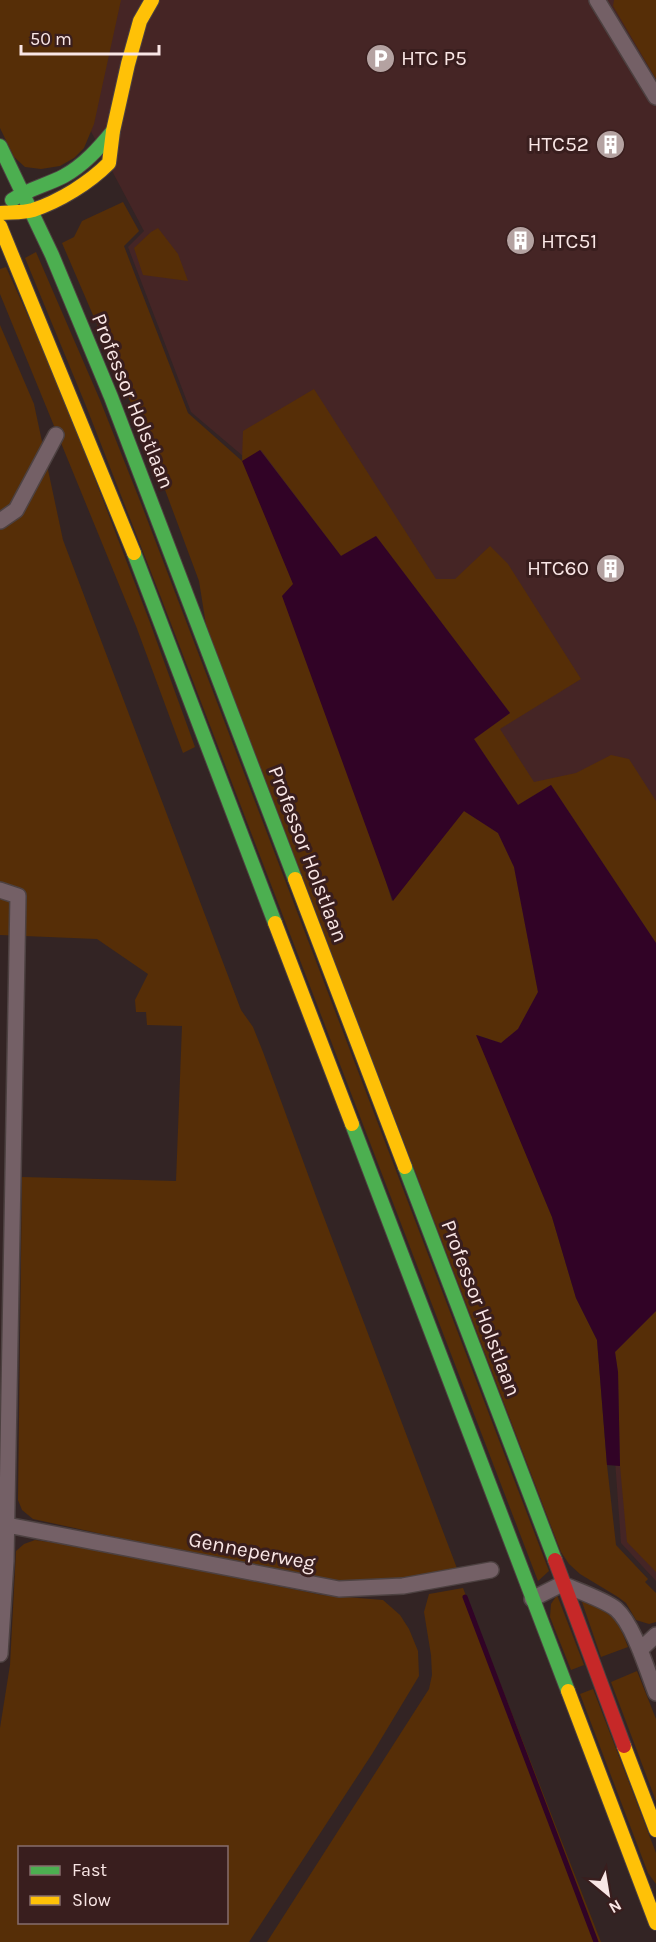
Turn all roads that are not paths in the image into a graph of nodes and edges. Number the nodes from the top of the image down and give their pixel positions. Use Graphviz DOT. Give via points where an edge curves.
graph roads {
  1 [pos="152,0"];
  2 [pos="597,0"];
  3 [pos="656,97"];
  4 [pos="113,131"];
  5 [pos="0,146"];
  6 [pos="22,193"];
  7 [pos="31,211"];
  8 [pos="0,212"];
  9 [pos="0,226"];
  10 [pos="56,435"];
  11 [pos="0,521"];
  12 [pos="6,892"];
  13 [pos="7,1525"];
  14 [pos="491,1570"];
  15 [pos="562,1584"];
  16 [pos="532,1599"];
  17 [pos="656,1635"];
  18 [pos="640,1650"];
  19 [pos="0,1654"];
  20 [pos="656,1693"];
  21 [pos="656,1830"];
  22 [pos="656,1923"];
  1 -- 4 [label="main road" via="140,21"];
  2 -- 3 [label="street"];
  4 -- 6 [label="main road" via="72,172"];
  4 -- 7 [label="main road" via="109,163 99,173"];
  5 -- 6 [label="main road, Professor Holstlaan"];
  6 -- 7 [label="main road, Professor Holstlaan"];
  6 -- 8 [label="main road"];
  7 -- 8 [label="main road"];
  7 -- 15 [label="main road, Professor Holstlaan" via="119,418"];
  9 -- 16 [label="main road" via="140,565"];
  10 -- 11 [label="street" via="16,510"];
  12 -- 13 [label="street" via="18,896"];
  13 -- 14 [label="street, Genneperweg" via="339,1590 404,1586"];
  13 -- 19 [label="street"];
  15 -- 16 [label="street"];
  15 -- 18 [label="street" via="615,1608"];
  15 -- 21 [label="main road, Professor Holstlaan"];
  16 -- 22 [label="main road"];
  17 -- 18 [label="street"];
  18 -- 20 [label="street"];
}
